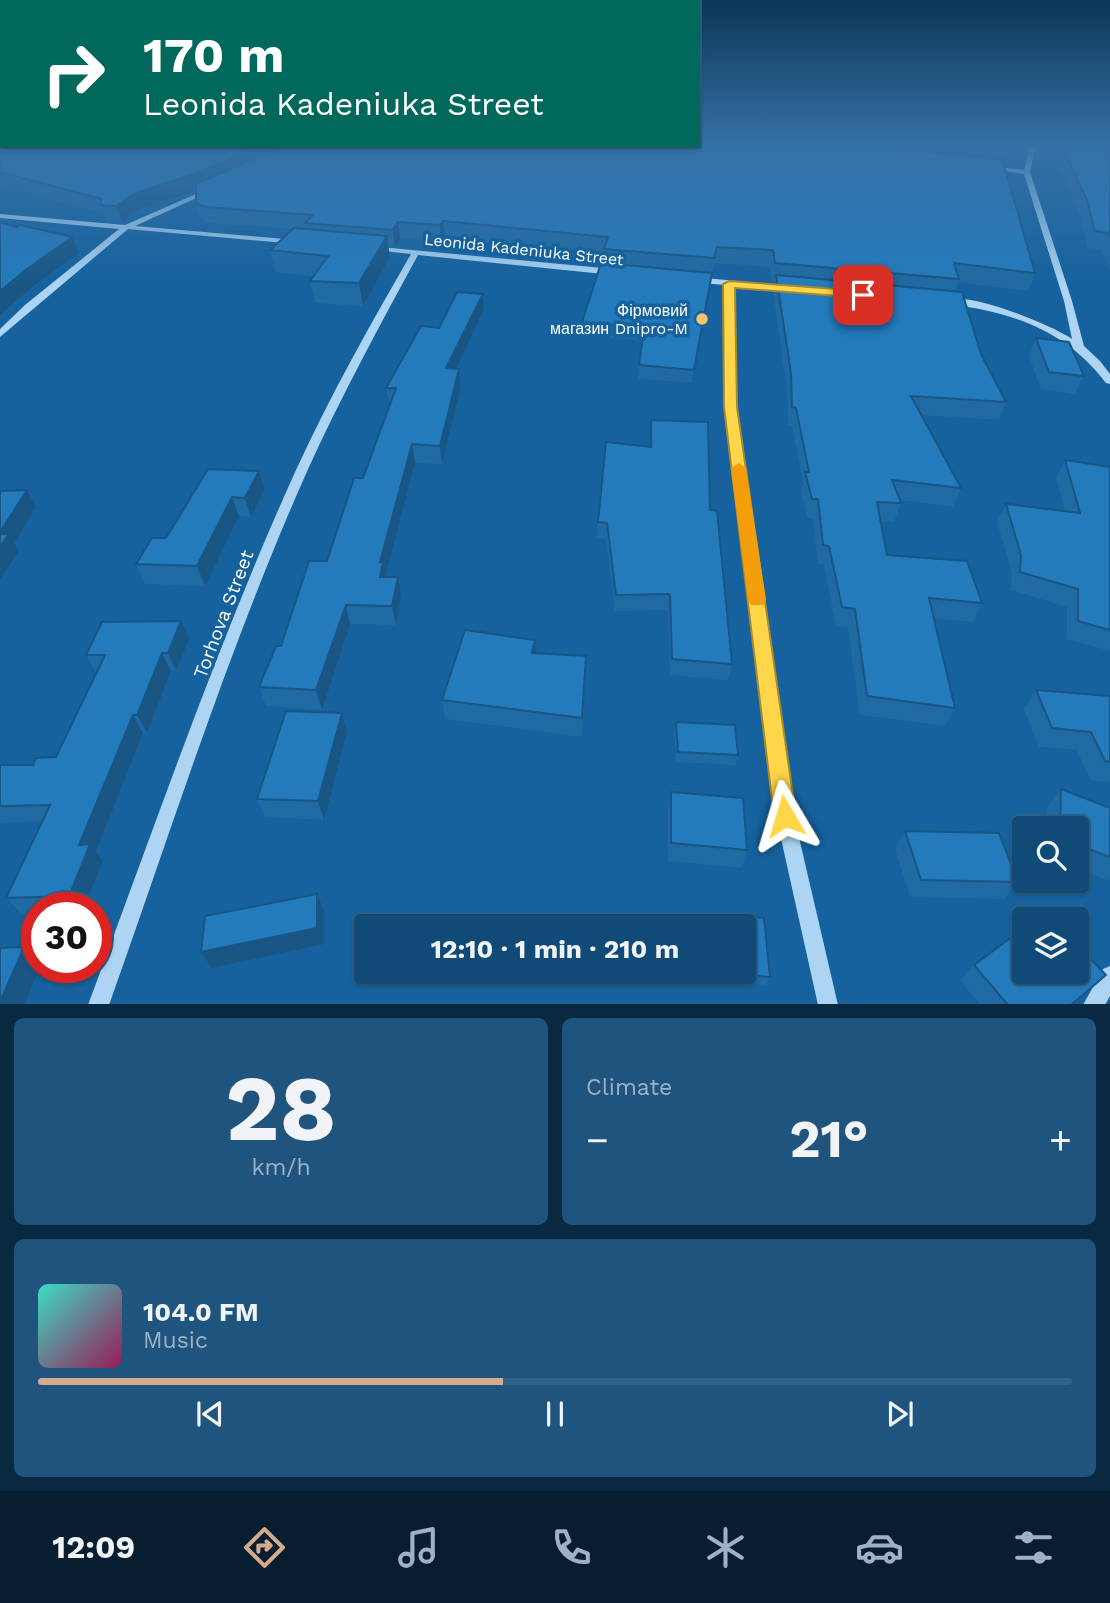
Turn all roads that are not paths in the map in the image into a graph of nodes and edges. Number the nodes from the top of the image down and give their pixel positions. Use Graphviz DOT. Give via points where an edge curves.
graph roads {
  1 [pos="202,193"];
  2 [pos="1034,193"];
  3 [pos="0,216"];
  4 [pos="126,228"];
  5 [pos="305,243"];
  6 [pos="360,247"];
  7 [pos="416,252"];
  8 [pos="620,273"];
  9 [pos="688,280"];
  10 [pos="729,284"];
  11 [pos="796,289"];
  12 [pos="944,301"];
  13 [pos="0,334"];
  14 [pos="1079,346"];
  15 [pos="1110,381"];
  16 [pos="1110,976"];
  17 [pos="98,1004"];
  18 [pos="828,1004"];
  19 [pos="1093,1004"];
  1 -- 4 [label="street"];
  2 -- 14 [label="street"];
  3 -- 4 [label="street"];
  4 -- 5 [label="street"];
  4 -- 13 [label="street"];
  6 -- 7 [label="street, Leonida Kadeniuka Street"];
  7 -- 8 [label="street, Leonida Kadeniuka Street"];
  7 -- 17 [label="street, Torhova Street" via="367,337 288,501"];
  9 -- 10 [label="street"];
  10 -- 11 [label="street"];
  10 -- 18 [label="street" via="730,407 785,816"];
  12 -- 14 [label="street" via="1004,310"];
  14 -- 15 [label="street"];
  16 -- 19 [label="street"];
}
